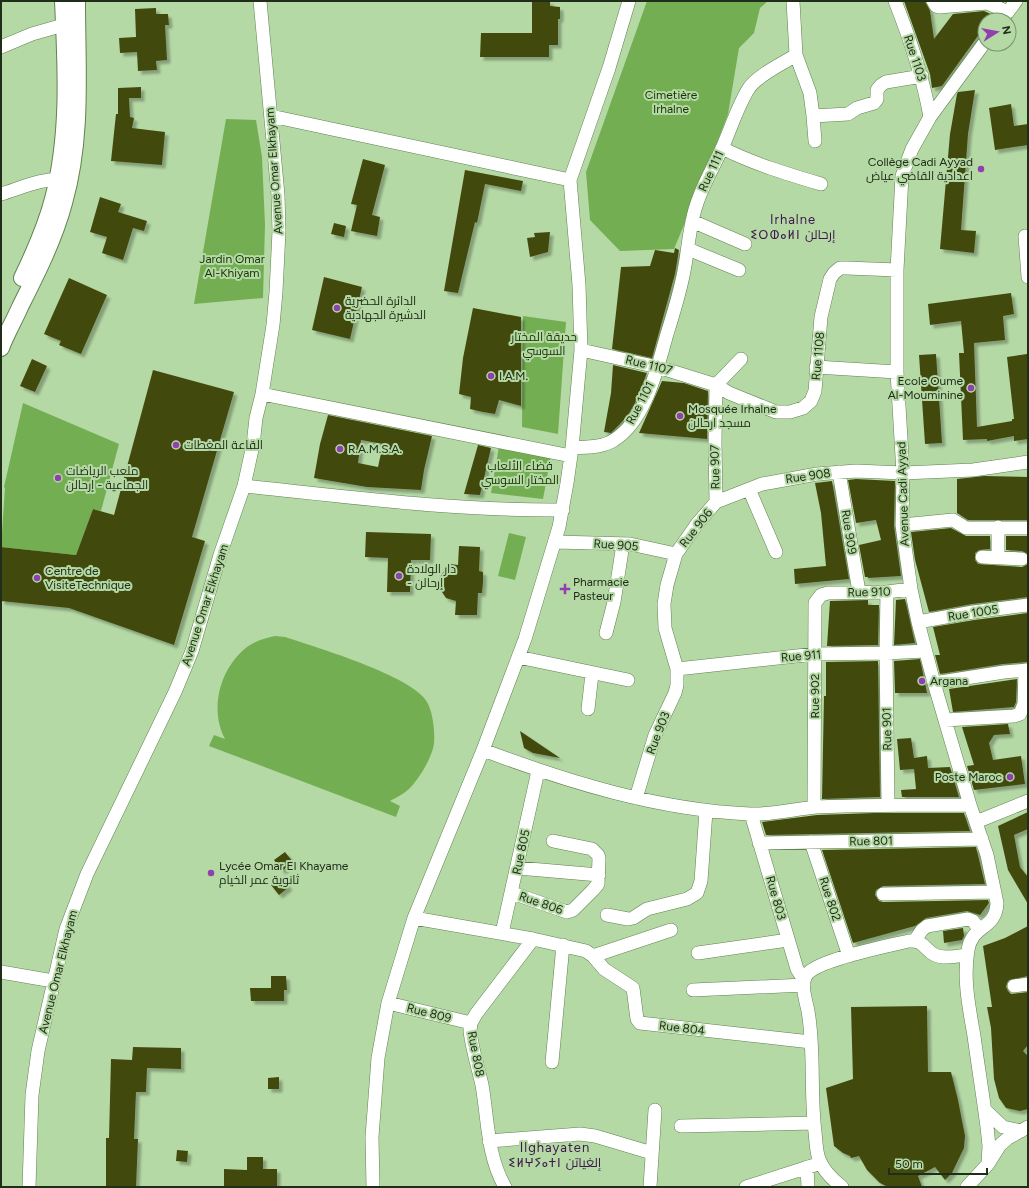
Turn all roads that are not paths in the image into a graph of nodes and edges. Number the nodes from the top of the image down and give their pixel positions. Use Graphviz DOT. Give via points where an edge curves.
graph roads {
  1 [pos="64,1"];
  2 [pos="77,1"];
  3 [pos="260,1"];
  4 [pos="629,1"];
  5 [pos="793,1"];
  6 [pos="895,1"];
  7 [pos="933,1"];
  8 [pos="1016,1"];
  9 [pos="999,12"];
  10 [pos="1008,12"];
  11 [pos="71,22"];
  12 [pos="1,47"];
  13 [pos="978,52"];
  14 [pos="796,55"];
  15 [pos="922,76"];
  16 [pos="271,116"];
  17 [pos="813,116"];
  18 [pos="930,117"];
  19 [pos="814,141"];
  20 [pos="722,148"];
  21 [pos="64,180"];
  22 [pos="570,180"];
  23 [pos="820,184"];
  24 [pos="1,194"];
  25 [pos="692,221"];
  26 [pos="1025,236"];
  27 [pos="745,244"];
  28 [pos="688,249"];
  29 [pos="739,270"];
  30 [pos="897,270"];
  31 [pos="1028,276"];
  32 [pos="1,322"];
  33 [pos="1,348"];
  34 [pos="581,350"];
  35 [pos="741,359"];
  36 [pos="658,367"];
  37 [pos="816,367"];
  38 [pos="897,372"];
  39 [pos="716,385"];
  40 [pos="262,394"];
  41 [pos="572,452"];
  42 [pos="1028,462"];
  43 [pos="840,472"];
  44 [pos="903,473"];
  45 [pos="244,486"];
  46 [pos="749,489"];
  47 [pos="716,502"];
  48 [pos="563,510"];
  49 [pos="902,525"];
  50 [pos="998,527"];
  51 [pos="1028,528"];
  52 [pos="556,542"];
  53 [pos="623,544"];
  54 [pos="776,552"];
  55 [pos="676,554"];
  56 [pos="982,557"];
  57 [pos="998,557"];
  58 [pos="1022,559"];
  59 [pos="911,589"];
  60 [pos="859,592"];
  61 [pos="887,592"];
  62 [pos="828,593"];
  63 [pos="1028,605"];
  64 [pos="918,622"];
  65 [pos="606,633"];
  66 [pos="925,651"];
  67 [pos="886,653"];
  68 [pos="815,654"];
  69 [pos="518,657"];
  70 [pos="677,668"];
  71 [pos="1027,670"];
  72 [pos="592,674"];
  73 [pos="628,680"];
  74 [pos="934,683"];
  75 [pos="588,709"];
  76 [pos="945,720"];
  77 [pos="483,750"];
  78 [pos="538,771"];
  79 [pos="636,798"];
  80 [pos="1028,801"];
  81 [pos="970,805"];
  82 [pos="888,806"];
  83 [pos="814,808"];
  84 [pos="706,811"];
  85 [pos="751,814"];
  86 [pos="976,822"];
  87 [pos="982,839"];
  88 [pos="553,841"];
  89 [pos="811,842"];
  90 [pos="759,843"];
  91 [pos="518,868"];
  92 [pos="599,875"];
  93 [pos="995,892"];
  94 [pos="512,893"];
  95 [pos="883,894"];
  96 [pos="607,915"];
  97 [pos="414,918"];
  98 [pos="979,929"];
  99 [pos="671,930"];
  100 [pos="502,934"];
  101 [pos="533,939"];
  102 [pos="788,940"];
  103 [pos="915,940"];
  104 [pos="563,946"];
  105 [pos="968,951"];
  106 [pos="698,953"];
  107 [pos="593,956"];
  108 [pos="849,956"];
  109 [pos="1,972"];
  110 [pos="53,981"];
  111 [pos="804,983"];
  112 [pos="1028,984"];
  113 [pos="1014,986"];
  114 [pos="693,990"];
  115 [pos="388,1003"];
  116 [pos="471,1023"];
  117 [pos="811,1042"];
  118 [pos="552,1062"];
  119 [pos="656,1110"];
  120 [pos="985,1110"];
  121 [pos="814,1123"];
  122 [pos="681,1126"];
  123 [pos="1025,1129"];
  124 [pos="489,1141"];
  125 [pos="652,1153"];
  126 [pos="821,1163"];
  127 [pos="988,1164"];
  128 [pos="807,1167"];
  129 [pos="969,1186"];
  130 [pos="29,1187"];
  131 [pos="373,1187"];
  132 [pos="505,1187"];
  133 [pos="650,1187"];
  134 [pos="746,1187"];
  135 [pos="808,1187"];
  136 [pos="842,1187"];
  1 -- 11 [label="main road"];
  2 -- 11 [label="main road"];
  3 -- 16 [label="street, Avenue Omar Elkhayam"];
  4 -- 22 [label="street"];
  5 -- 14 [label="street"];
  6 -- 15 [label="street, Rue 1103"];
  7 -- 9 [label="street" via="939,7 987,3"];
  8 -- 10 [label="street"];
  11 -- 12 [label="street"];
  11 -- 21 [label="main road" via="78,85 77,132"];
  13 -- 18 [label="street, Avenue Cadi Ayyad"];
  14 -- 17 [label="street" via="810,93"];
  14 -- 20 [label="street, Rue 1111" via="757,79 749,88"];
  15 -- 17 [label="street" via="886,82 877,90 877,99 874,103 857,108 848,114"];
  15 -- 18 [label="street, Rue 1103"];
  16 -- 22 [label="street"];
  16 -- 40 [label="street, Avenue Omar Elkhayam" via="279,231 273,325"];
  17 -- 19 [label="street"];
  18 -- 30 [label="street, Avenue Cadi Ayyad" via="912,149 902,176"];
  20 -- 23 [label="street" via="759,165"];
  20 -- 25 [label="street, Rue 1111" via="702,190"];
  21 -- 24 [label="street" via="31,184"];
  21 -- 32 [label="main road" via="53,200 33,255"];
  21 -- 33 [label="main road" via="64,204 45,255"];
  22 -- 34 [label="street" via="580,285"];
  25 -- 27 [label="street"];
  25 -- 28 [label="street, Rue 1111"];
  26 -- 31 [label="street"];
  28 -- 29 [label="street"];
  28 -- 36 [label="street, Rue 1111"];
  30 -- 37 [label="street, Rue 1108" via="840,268 834,273 825,298"];
  30 -- 38 [label="street, Avenue Cadi Ayyad"];
  34 -- 36 [label="street, Rue 1107"];
  34 -- 41 [label="street"];
  35 -- 39 [label="street"];
  36 -- 39 [label="street, Rue 1107"];
  36 -- 41 [label="street, Rue 1101" via="640,409 624,433 612,442"];
  37 -- 38 [label="street"];
  37 -- 39 [label="street, Rue 1108" via="815,391 811,401 803,408 790,412 776,412"];
  38 -- 44 [label="street, Avenue Cadi Ayyad"];
  39 -- 47 [label="street, Rue 907"];
  40 -- 41 [label="street, Rue 1101"];
  40 -- 45 [label="street, Avenue Omar Elkhayam"];
  41 -- 48 [label="street"];
  42 -- 44 [label="street, Rue 908" via="973,470"];
  43 -- 44 [label="street, Rue 908"];
  43 -- 46 [label="street, Rue 908" via="791,478"];
  43 -- 60 [label="street, Rue 909"];
  44 -- 49 [label="street, Avenue Cadi Ayyad"];
  45 -- 48 [label="street" via="444,506"];
  45 -- 110 [label="street, Avenue Omar Elkhayam" via="220,555 192,651 175,692 87,874 66,929"];
  46 -- 47 [label="street, Rue 908"];
  46 -- 54 [label="street"];
  47 -- 55 [label="street, Rue 906"];
  48 -- 52 [label="street"];
  49 -- 50 [label="street" via="953,520 966,528"];
  49 -- 59 [label="street, Avenue Cadi Ayyad"];
  50 -- 51 [label="street"];
  50 -- 57 [label="street"];
  52 -- 53 [label="street, Rue 905"];
  52 -- 69 [label="street"];
  53 -- 55 [label="street, Rue 905"];
  53 -- 65 [label="street" via="614,602"];
  55 -- 70 [label="street, Rue 906" via="664,604 665,628"];
  56 -- 57 [label="street"];
  57 -- 58 [label="street"];
  59 -- 61 [label="street, Rue 910"];
  59 -- 64 [label="street, Avenue Cadi Ayyad"];
  60 -- 61 [label="street, Rue 910"];
  60 -- 62 [label="street, Rue 910"];
  61 -- 67 [label="street, Rue 901"];
  62 -- 68 [label="street, Rue 902" via="821,595 815,603"];
  63 -- 64 [label="street, Rue 1005"];
  64 -- 66 [label="street, Avenue Cadi Ayyad"];
  66 -- 67 [label="street, Rue 911"];
  66 -- 74 [label="street, Avenue Cadi Ayyad"];
  67 -- 68 [label="street, Rue 911"];
  67 -- 82 [label="street, Rue 901"];
  68 -- 70 [label="street, Rue 911"];
  68 -- 83 [label="street, Rue 902"];
  69 -- 72 [label="street"];
  69 -- 77 [label="street"];
  70 -- 79 [label="street, Rue 903" via="677,684 655,736"];
  71 -- 74 [label="street"];
  71 -- 76 [label="street" via="1024,704 1020,714"];
  72 -- 73 [label="street"];
  72 -- 75 [label="street"];
  74 -- 76 [label="street, Avenue Cadi Ayyad"];
  76 -- 81 [label="street, Avenue Cadi Ayyad"];
  77 -- 78 [label="street"];
  77 -- 97 [label="street"];
  78 -- 79 [label="street"];
  78 -- 91 [label="street, Rue 805"];
  79 -- 84 [label="street"];
  80 -- 86 [label="street"];
  81 -- 82 [label="street"];
  81 -- 86 [label="street, Avenue Cadi Ayyad"];
  82 -- 83 [label="street"];
  83 -- 85 [label="street"];
  84 -- 85 [label="street"];
  84 -- 96 [label="street" via="701,881 697,893 687,899 647,908 634,918"];
  85 -- 90 [label="street, Rue 803"];
  86 -- 87 [label="street, Avenue Cadi Ayyad"];
  87 -- 89 [label="street, Rue 801"];
  87 -- 93 [label="street, Avenue Cadi Ayyad"];
  88 -- 92 [label="street, Rue 806" via="592,849 599,858"];
  89 -- 90 [label="street, Rue 801"];
  89 -- 108 [label="street, Rue 802"];
  90 -- 102 [label="street, Rue 803"];
  91 -- 92 [label="street"];
  91 -- 94 [label="street, Rue 805"];
  92 -- 94 [label="street, Rue 806" via="596,887 570,912"];
  93 -- 95 [label="street"];
  93 -- 98 [label="street, Avenue Cadi Ayyad" via="997,910 994,917"];
  94 -- 100 [label="street, Rue 805"];
  97 -- 100 [label="street, Rue 804"];
  97 -- 115 [label="street"];
  98 -- 103 [label="street" via="968,919 936,924 924,928"];
  98 -- 105 [label="street, Avenue Cadi Ayyad"];
  99 -- 107 [label="street"];
  100 -- 101 [label="street, Rue 804"];
  101 -- 104 [label="street, Rue 804"];
  101 -- 116 [label="street, Rue 808"];
  102 -- 106 [label="street"];
  102 -- 111 [label="street, Rue 803"];
  103 -- 105 [label="street" via="934,955 946,957"];
  103 -- 108 [label="street"];
  104 -- 107 [label="street, Rue 804" via="586,951"];
  104 -- 118 [label="street"];
  105 -- 120 [label="street" via="966,974 969,1003"];
  107 -- 117 [label="street, Rue 804" via="604,969 633,988 637,1019 640,1023"];
  108 -- 111 [label="street" via="822,964 808,974"];
  109 -- 110 [label="street"];
  110 -- 130 [label="street, Avenue Omar Elkhayam" via="38,1051 32,1095"];
  111 -- 114 [label="street"];
  111 -- 117 [label="street, Rue 803"];
  112 -- 113 [label="street"];
  115 -- 116 [label="street, Rue 809"];
  115 -- 131 [label="street" via="378,1058 372,1137"];
  116 -- 124 [label="street, Rue 808" via="471,1039 482,1086"];
  117 -- 121 [label="street, Rue 803"];
  119 -- 125 [label="street"];
  120 -- 123 [label="street" via="1003,1127"];
  120 -- 127 [label="street"];
  121 -- 122 [label="street"];
  121 -- 126 [label="street, Rue 803" via="817,1152"];
  123 -- 127 [label="street" via="1000,1145"];
  124 -- 125 [label="street" via="580,1134"];
  124 -- 132 [label="street, Rue 808" via="495,1165"];
  125 -- 133 [label="street"];
  126 -- 128 [label="street"];
  126 -- 136 [label="street"];
  127 -- 129 [label="street"];
  128 -- 134 [label="street"];
  128 -- 135 [label="street"];
}
